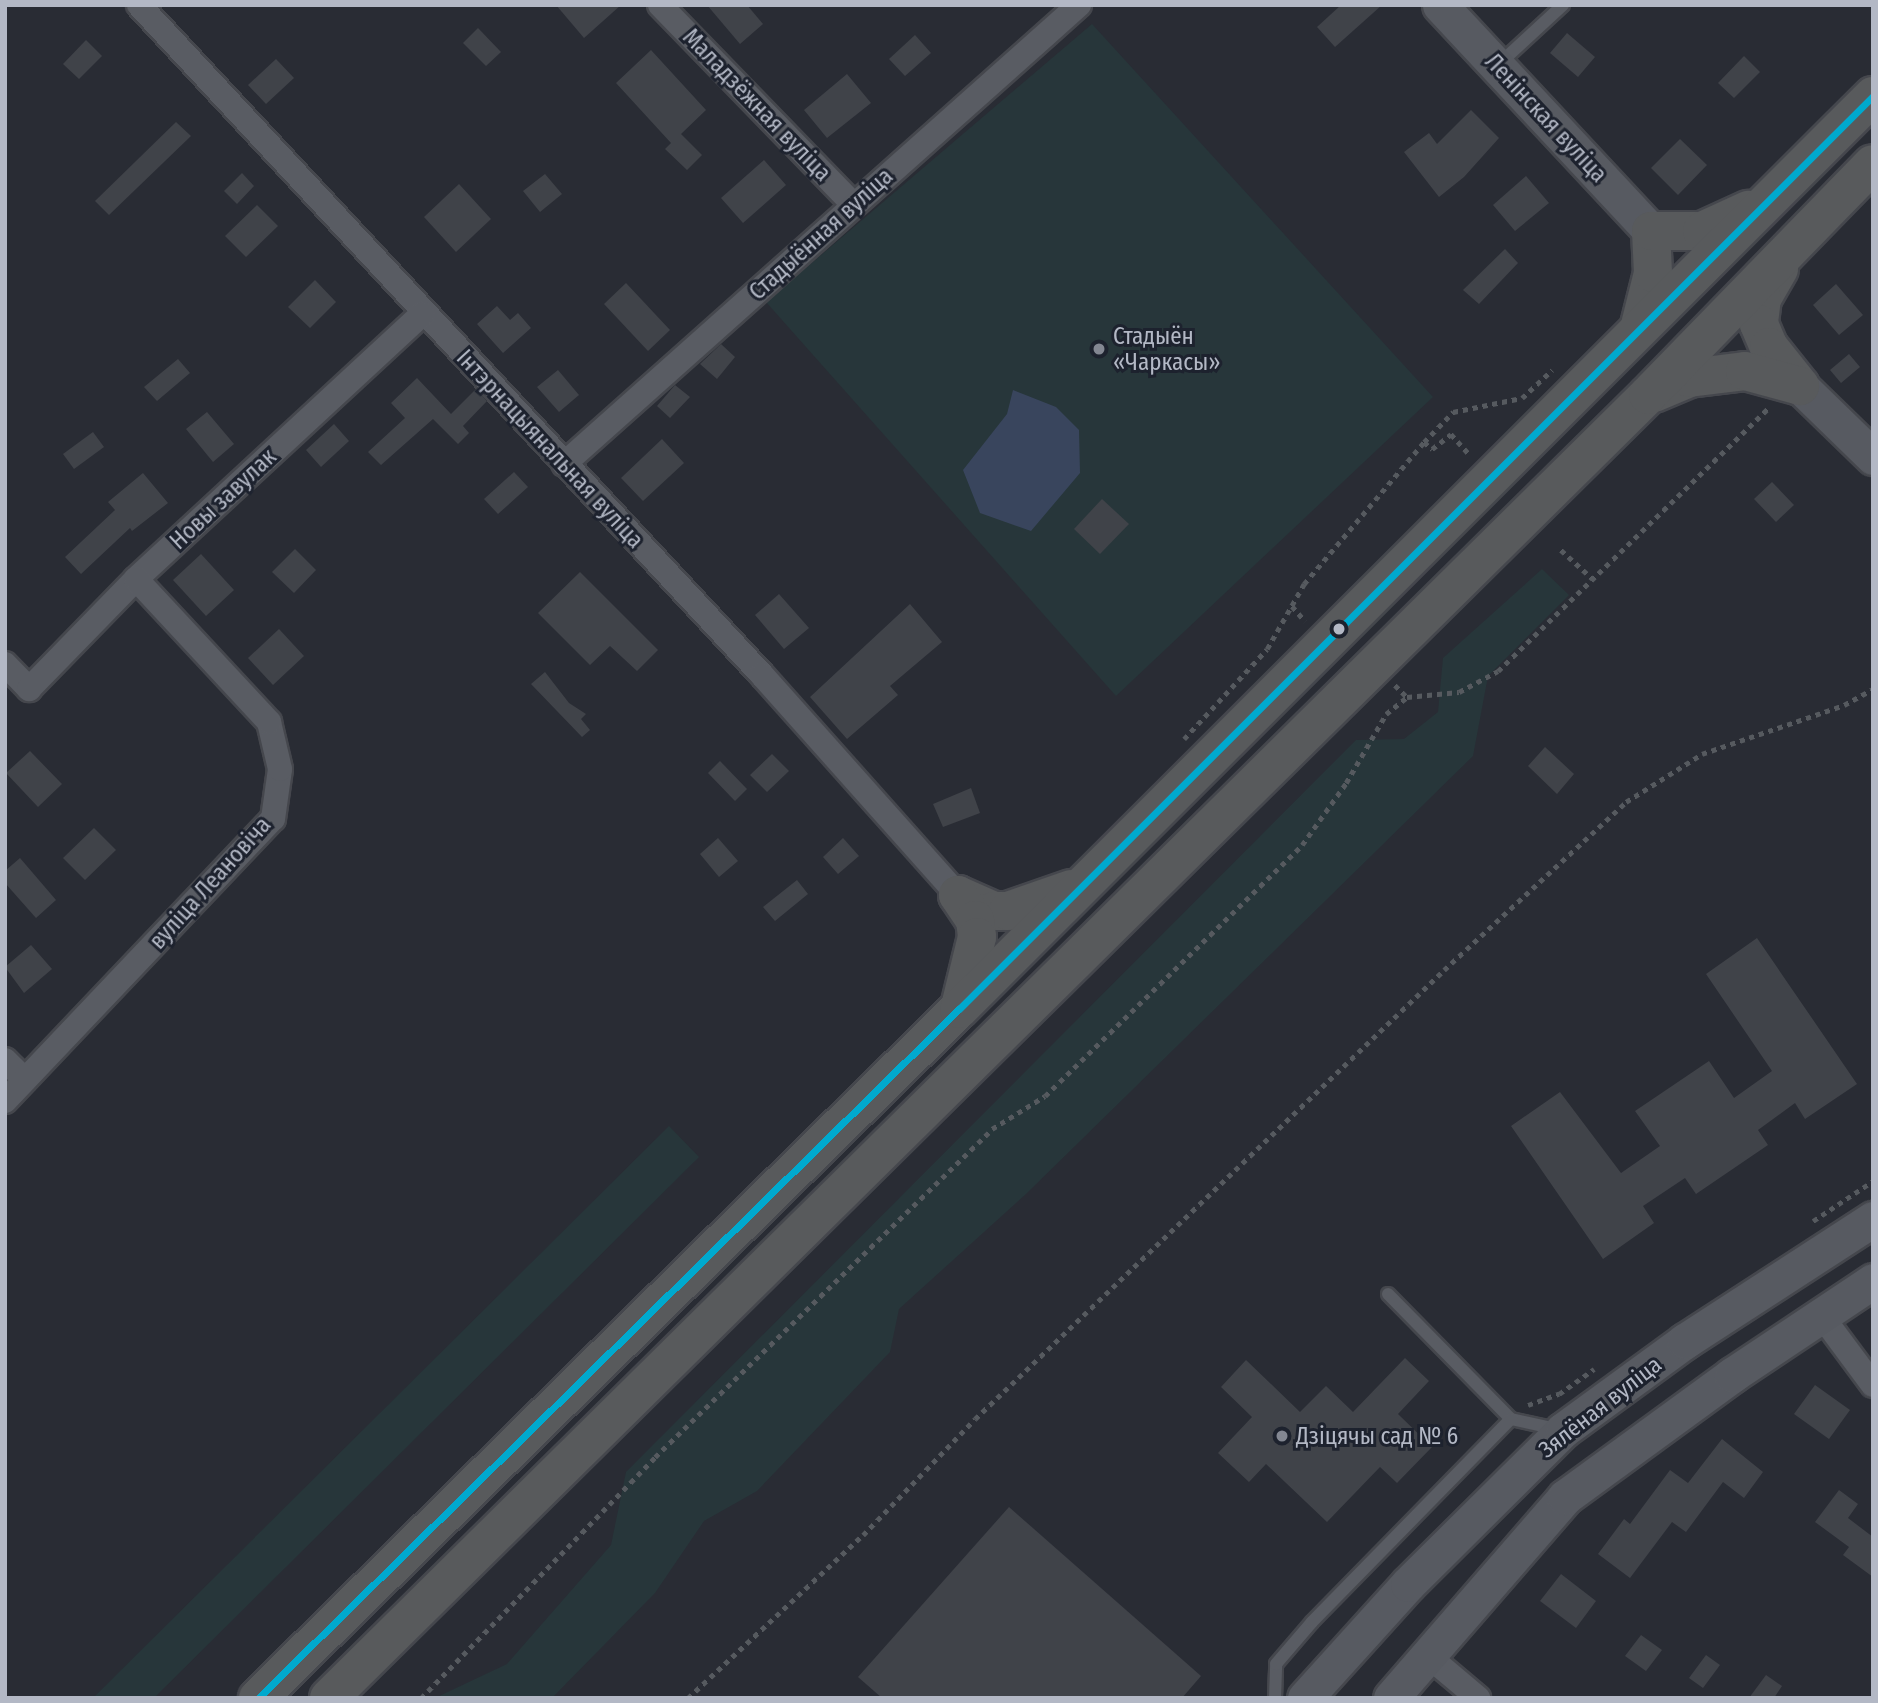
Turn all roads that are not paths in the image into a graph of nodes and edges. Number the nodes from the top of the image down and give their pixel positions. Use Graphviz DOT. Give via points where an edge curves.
graph roads {
  1 [pos="139,5"];
  2 [pos="660,5"];
  3 [pos="1080,5"];
  4 [pos="1440,5"];
  5 [pos="1563,5"];
  6 [pos="1496,66"];
  7 [pos="1873,96"];
  8 [pos="1873,164"];
  9 [pos="1778,192"];
  10 [pos="853,204"];
  11 [pos="1651,231"];
  12 [pos="1795,242"];
  13 [pos="422,314"];
  14 [pos="1638,331"];
  15 [pos="1648,395"];
  16 [pos="1786,395"];
  17 [pos="1873,457"];
  18 [pos="564,464"];
  19 [pos="135,579"];
  20 [pos="5,664"];
  21 [pos="1096,873"];
  22 [pos="958,895"];
  23 [pos="959,1009"];
  24 [pos="5,1060"];
  25 [pos="25,1080"];
  26 [pos="5,1101"];
  27 [pos="1873,1219"];
  28 [pos="1873,1281"];
  29 [pos="1388,1294"];
  30 [pos="1821,1315"];
  31 [pos="1873,1385"];
  32 [pos="1511,1419"];
  33 [pos="1563,1430"];
  34 [pos="1427,1655"];
  35 [pos="258,1698"];
  36 [pos="330,1698"];
  37 [pos="1275,1698"];
  38 [pos="1305,1698"];
  39 [pos="1391,1698"];
  40 [pos="1478,1698"];
  1 -- 13 [label="street, Інтэрнацыянальная вуліца"];
  2 -- 10 [label="street, Маладзёжная вуліца"];
  3 -- 10 [label="street, Стадыённая вуліца"];
  4 -- 6 [label="main road, Ленінская вуліца"];
  5 -- 6 [label="lane"];
  6 -- 11 [label="main road, Ленінская вуліца"];
  7 -- 9 [label="highway"];
  8 -- 12 [label="highway"];
  9 -- 11 [label="highway" via="1703,231"];
  9 -- 14 [label="highway"];
  10 -- 18 [label="street, Стадыённая вуліца"];
  11 -- 14 [label="highway" via="1653,272"];
  12 -- 15 [label="highway"];
  12 -- 16 [label="highway" via="1762,298 1759,324"];
  13 -- 18 [label="street, Інтэрнацыянальная вуліца"];
  13 -- 19 [label="street, Новы завулак"];
  14 -- 21 [label="highway"];
  15 -- 16 [label="highway" via="1689,378 1745,370"];
  15 -- 36 [label="highway"];
  16 -- 17 [label="main road"];
  18 -- 22 [label="street, Інтэрнацыянальная вуліца" via="762,675"];
  19 -- 20 [label="street, Новы завулак" via="29,689"];
  19 -- 25 [label="street, вуліца Леановіча" via="269,722 280,769 273,819"];
  21 -- 22 [label="highway" via="1067,892 1008,911 994,911"];
  21 -- 23 [label="highway"];
  22 -- 23 [label="highway" via="975,920 977,937"];
  23 -- 35 [label="highway"];
  24 -- 25 [label="street"];
  25 -- 26 [label="street, вуліца Леановіча"];
  27 -- 33 [label="main road, Зялёная вуліца" via="1685,1341"];
  28 -- 30 [label="main road"];
  29 -- 32 [label="lane"];
  30 -- 31 [label="street"];
  30 -- 34 [label="main road" via="1565,1497"];
  32 -- 33 [label="lane"];
  32 -- 37 [label="lane" via="1311,1622 1276,1664"];
  33 -- 38 [label="main road, Зялёная вуліца" via="1408,1584"];
  34 -- 39 [label="main road"];
  34 -- 40 [label="street"];
}
